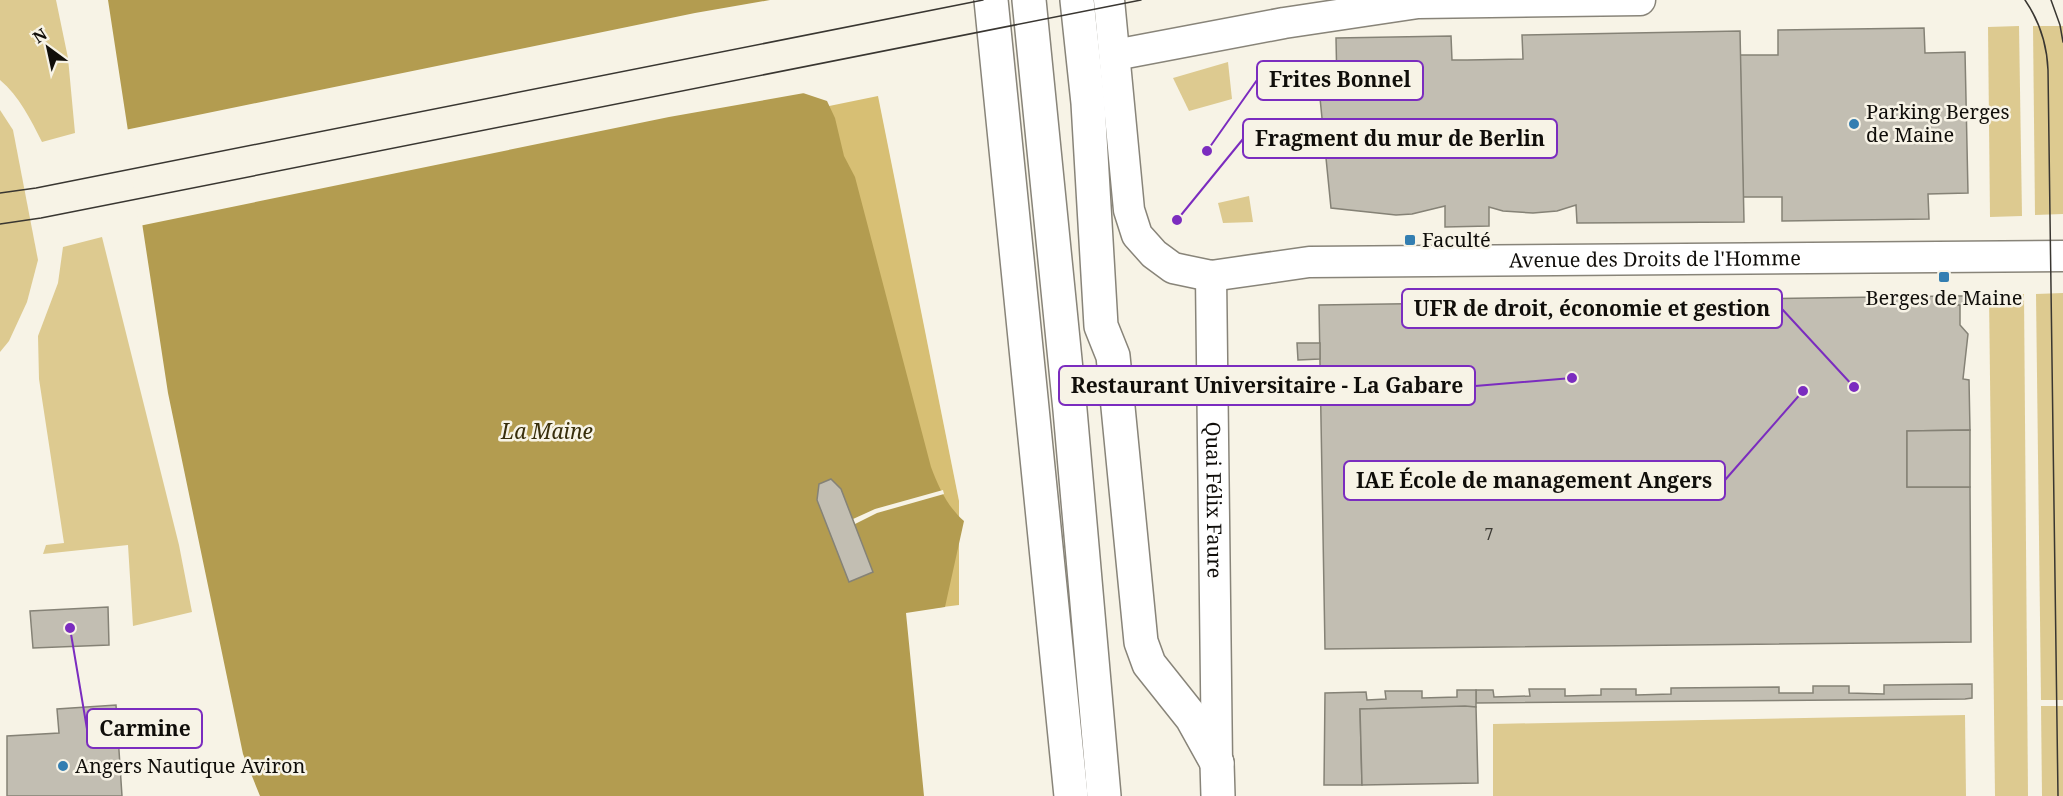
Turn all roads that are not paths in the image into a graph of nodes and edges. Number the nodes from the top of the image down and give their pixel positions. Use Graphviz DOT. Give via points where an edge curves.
graph roads {
  1 [pos="991,0"];
  2 [pos="1029,0"];
  3 [pos="1077,0"];
  4 [pos="1109,0"];
  5 [pos="1640,0"];
  6 [pos="1114,55"];
  7 [pos="2063,256"];
  8 [pos="1211,276"];
  9 [pos="1101,326"];
  10 [pos="1070,410"];
  11 [pos="1217,763"];
  12 [pos="1071,796"];
  13 [pos="1104,796"];
  14 [pos="1218,796"];
  1 -- 12 [label="main road"];
  2 -- 10 [label="main road"];
  3 -- 9 [label="main road" via="1088,103"];
  4 -- 6 [label="street"];
  5 -- 6 [label="street" via="1418,3 1284,22"];
  6 -- 8 [label="street" via="1129,210 1137,235 1173,268"];
  7 -- 8 [label="street, Avenue des Droits de l'Homme" via="1309,262"];
  8 -- 11 [label="street, Quai Félix Faure"];
  9 -- 10 [label="main road"];
  9 -- 11 [label="main road" via="1113,357 1141,642 1149,664 1192,718"];
  10 -- 13 [label="main road"];
  11 -- 14 [label="main road, Quai Félix Faure"];
}
